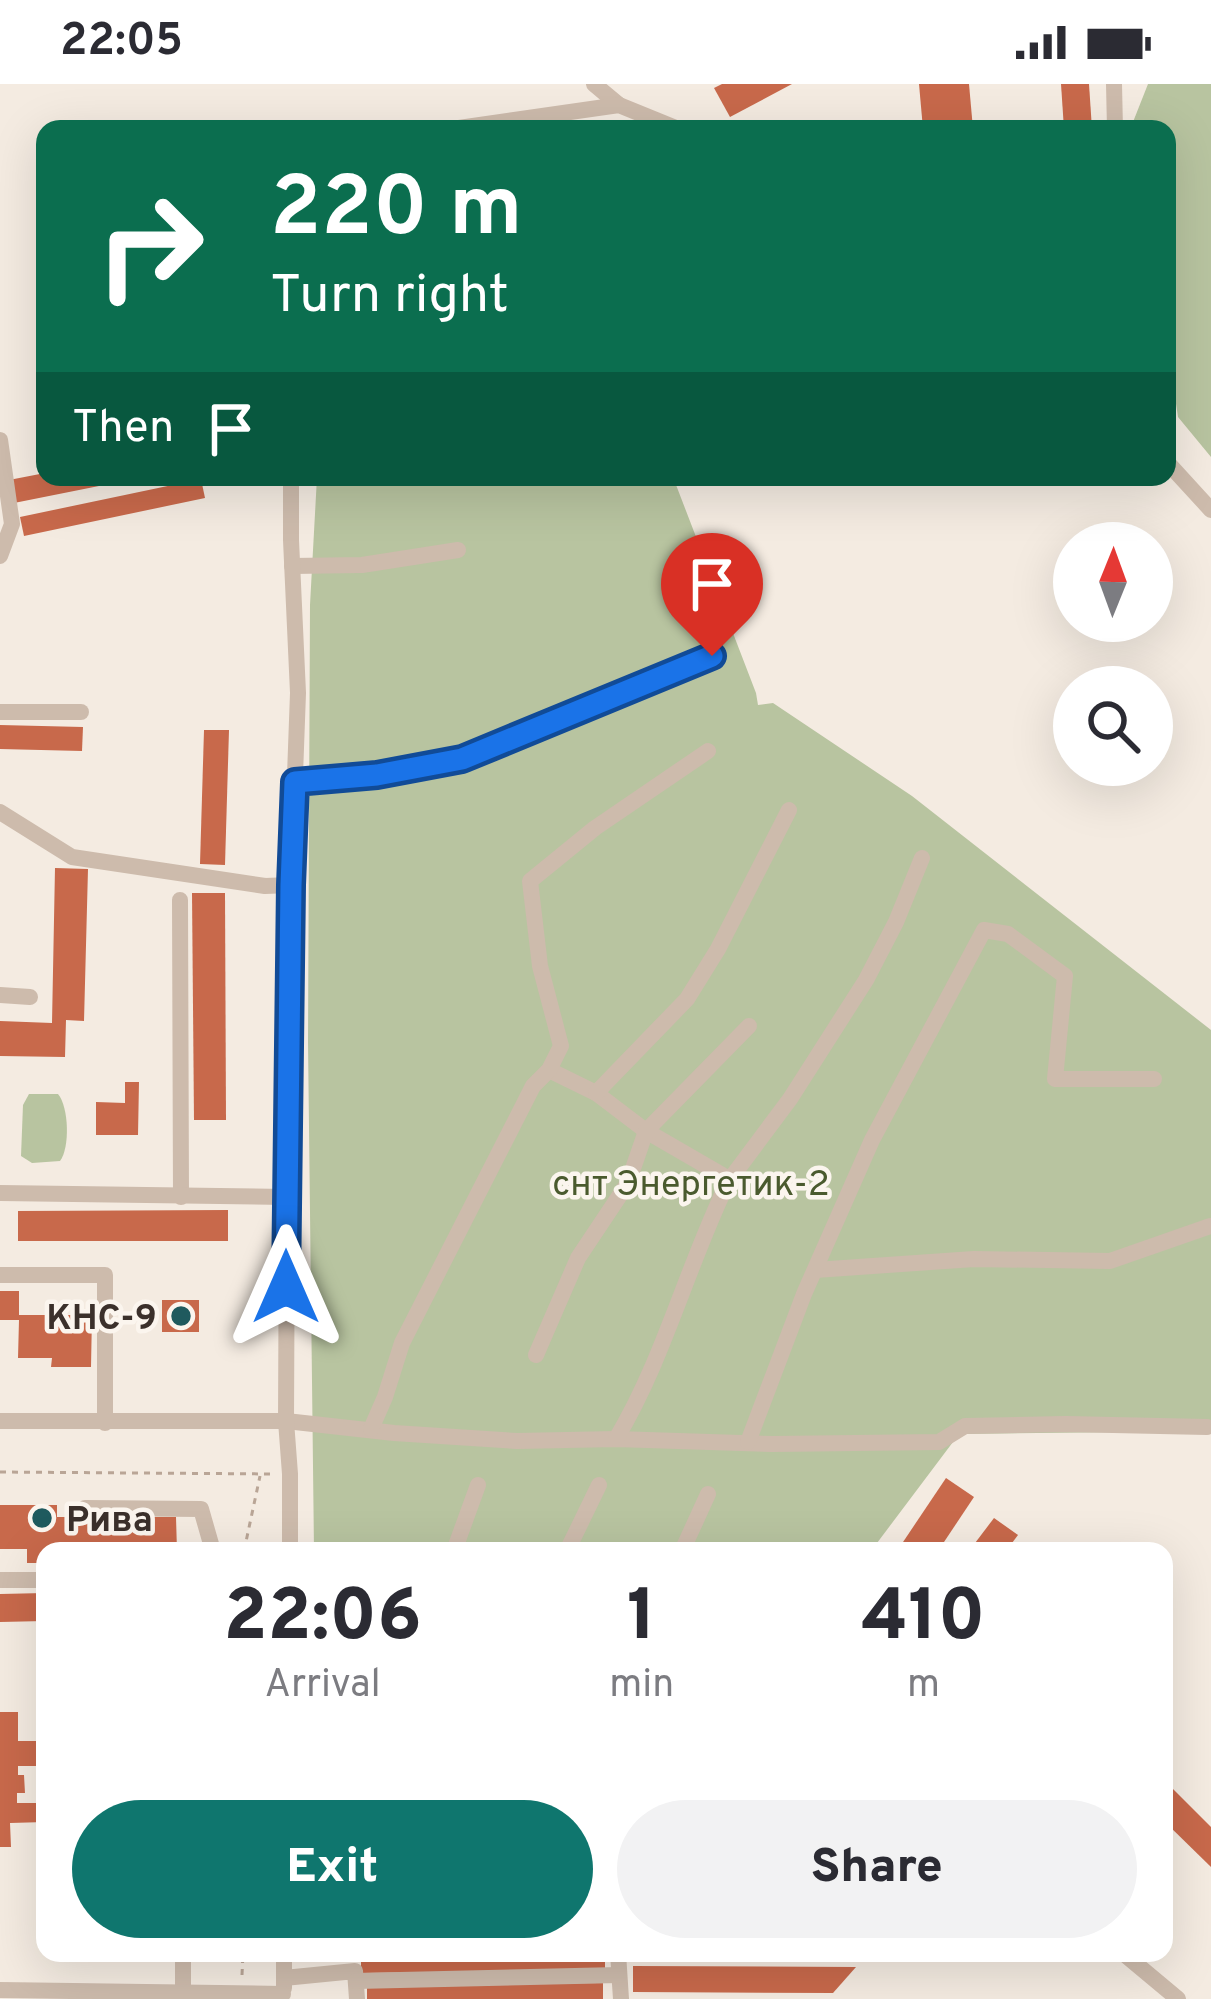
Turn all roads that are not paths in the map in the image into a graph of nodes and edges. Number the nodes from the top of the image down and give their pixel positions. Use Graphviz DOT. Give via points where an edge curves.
graph roads {
  1 [pos="594,84"];
  2 [pos="1114,84"];
  3 [pos="619,105"];
  4 [pos="515,120"];
  5 [pos="656,120"];
  6 [pos="1114,120"];
  7 [pos="0,440"];
  8 [pos="1176,472"];
  9 [pos="291,486"];
  10 [pos="1211,510"];
  11 [pos="458,550"];
  12 [pos="0,556"];
  13 [pos="292,566"];
  14 [pos="712,656"];
  15 [pos="0,712"];
  16 [pos="81,712"];
  17 [pos="708,751"];
  18 [pos="295,782"];
  19 [pos="789,810"];
  20 [pos="0,812"];
  21 [pos="922,858"];
  22 [pos="291,885"];
  23 [pos="181,900"];
  24 [pos="0,995"];
  25 [pos="30,997"];
  26 [pos="749,1026"];
  27 [pos="550,1070"];
  28 [pos="1154,1079"];
  29 [pos="596,1093"];
  30 [pos="646,1131"];
  31 [pos="728,1182"];
  32 [pos="0,1193"];
  33 [pos="181,1197"];
  34 [pos="287,1197"];
  35 [pos="1210,1226"];
  36 [pos="815,1270"];
  37 [pos="0,1276"];
  38 [pos="536,1355"];
  39 [pos="0,1421"];
  40 [pos="286,1421"];
  41 [pos="105,1423"];
  42 [pos="1207,1427"];
  43 [pos="370,1429"];
  44 [pos="616,1439"];
  45 [pos="748,1442"];
  46 [pos="478,1485"];
  47 [pos="599,1485"];
  48 [pos="708,1494"];
  49 [pos="85,1508"];
  50 [pos="211,1542"];
  51 [pos="290,1542"];
  52 [pos="457,1542"];
  53 [pos="571,1542"];
  54 [pos="686,1542"];
  55 [pos="0,1580"];
  56 [pos="36,1580"];
  57 [pos="183,1962"];
  58 [pos="618,1962"];
  59 [pos="1134,1962"];
  60 [pos="619,1975"];
  61 [pos="356,1976"];
  62 [pos="0,1990"];
  63 [pos="284,1990"];
  64 [pos="183,1993"];
  65 [pos="621,1999"];
  66 [pos="1178,1999"];
  1 -- 3 [label="street"];
  2 -- 6 [label="street"];
  3 -- 4 [label="street"];
  3 -- 5 [label="street"];
  7 -- 12 [label="street" via="11,524"];
  8 -- 10 [label="street"];
  9 -- 13 [label="street"];
  11 -- 13 [label="street"];
  13 -- 18 [label="street"];
  14 -- 18 [label="street" via="462,759"];
  15 -- 16 [label="street"];
  17 -- 27 [label="street" via="530,881 561,1046"];
  18 -- 22 [label="street"];
  19 -- 29 [label="street" via="687,999"];
  20 -- 22 [label="street" via="72,857"];
  21 -- 31 [label="street" via="866,980"];
  22 -- 34 [label="street"];
  23 -- 33 [label="street"];
  24 -- 25 [label="street"];
  26 -- 30 [label="street"];
  27 -- 29 [label="street"];
  27 -- 43 [label="street" via="532,1086 402,1343"];
  28 -- 36 [label="street" via="1055,1079 1065,976 1008,934 984,930 872,1141"];
  29 -- 30 [label="street"];
  30 -- 31 [label="street"];
  30 -- 38 [label="street" via="628,1183 578,1258"];
  31 -- 44 [label="street"];
  32 -- 33 [label="street"];
  33 -- 34 [label="street"];
  34 -- 40 [label="street"];
  35 -- 36 [label="street" via="1110,1261 974,1259"];
  36 -- 45 [label="street"];
  37 -- 41 [label="street" via="105,1275"];
  39 -- 41 [label="street"];
  40 -- 41 [label="street"];
  40 -- 43 [label="street"];
  40 -- 51 [label="street"];
  42 -- 45 [label="street" via="964,1426 939,1442"];
  43 -- 44 [label="street" via="517,1441"];
  44 -- 45 [label="street"];
  46 -- 52 [label="street"];
  47 -- 53 [label="street"];
  48 -- 54 [label="street"];
  49 -- 50 [label="street" via="201,1509"];
  55 -- 56 [label="street"];
  57 -- 64 [label="street"];
  58 -- 60 [label="street"];
  59 -- 66 [label="street"];
  60 -- 61 [label="street"];
  60 -- 65 [label="street"];
  61 -- 63 [label="street"];
  62 -- 64 [label="street"];
  63 -- 64 [label="street"];
}
